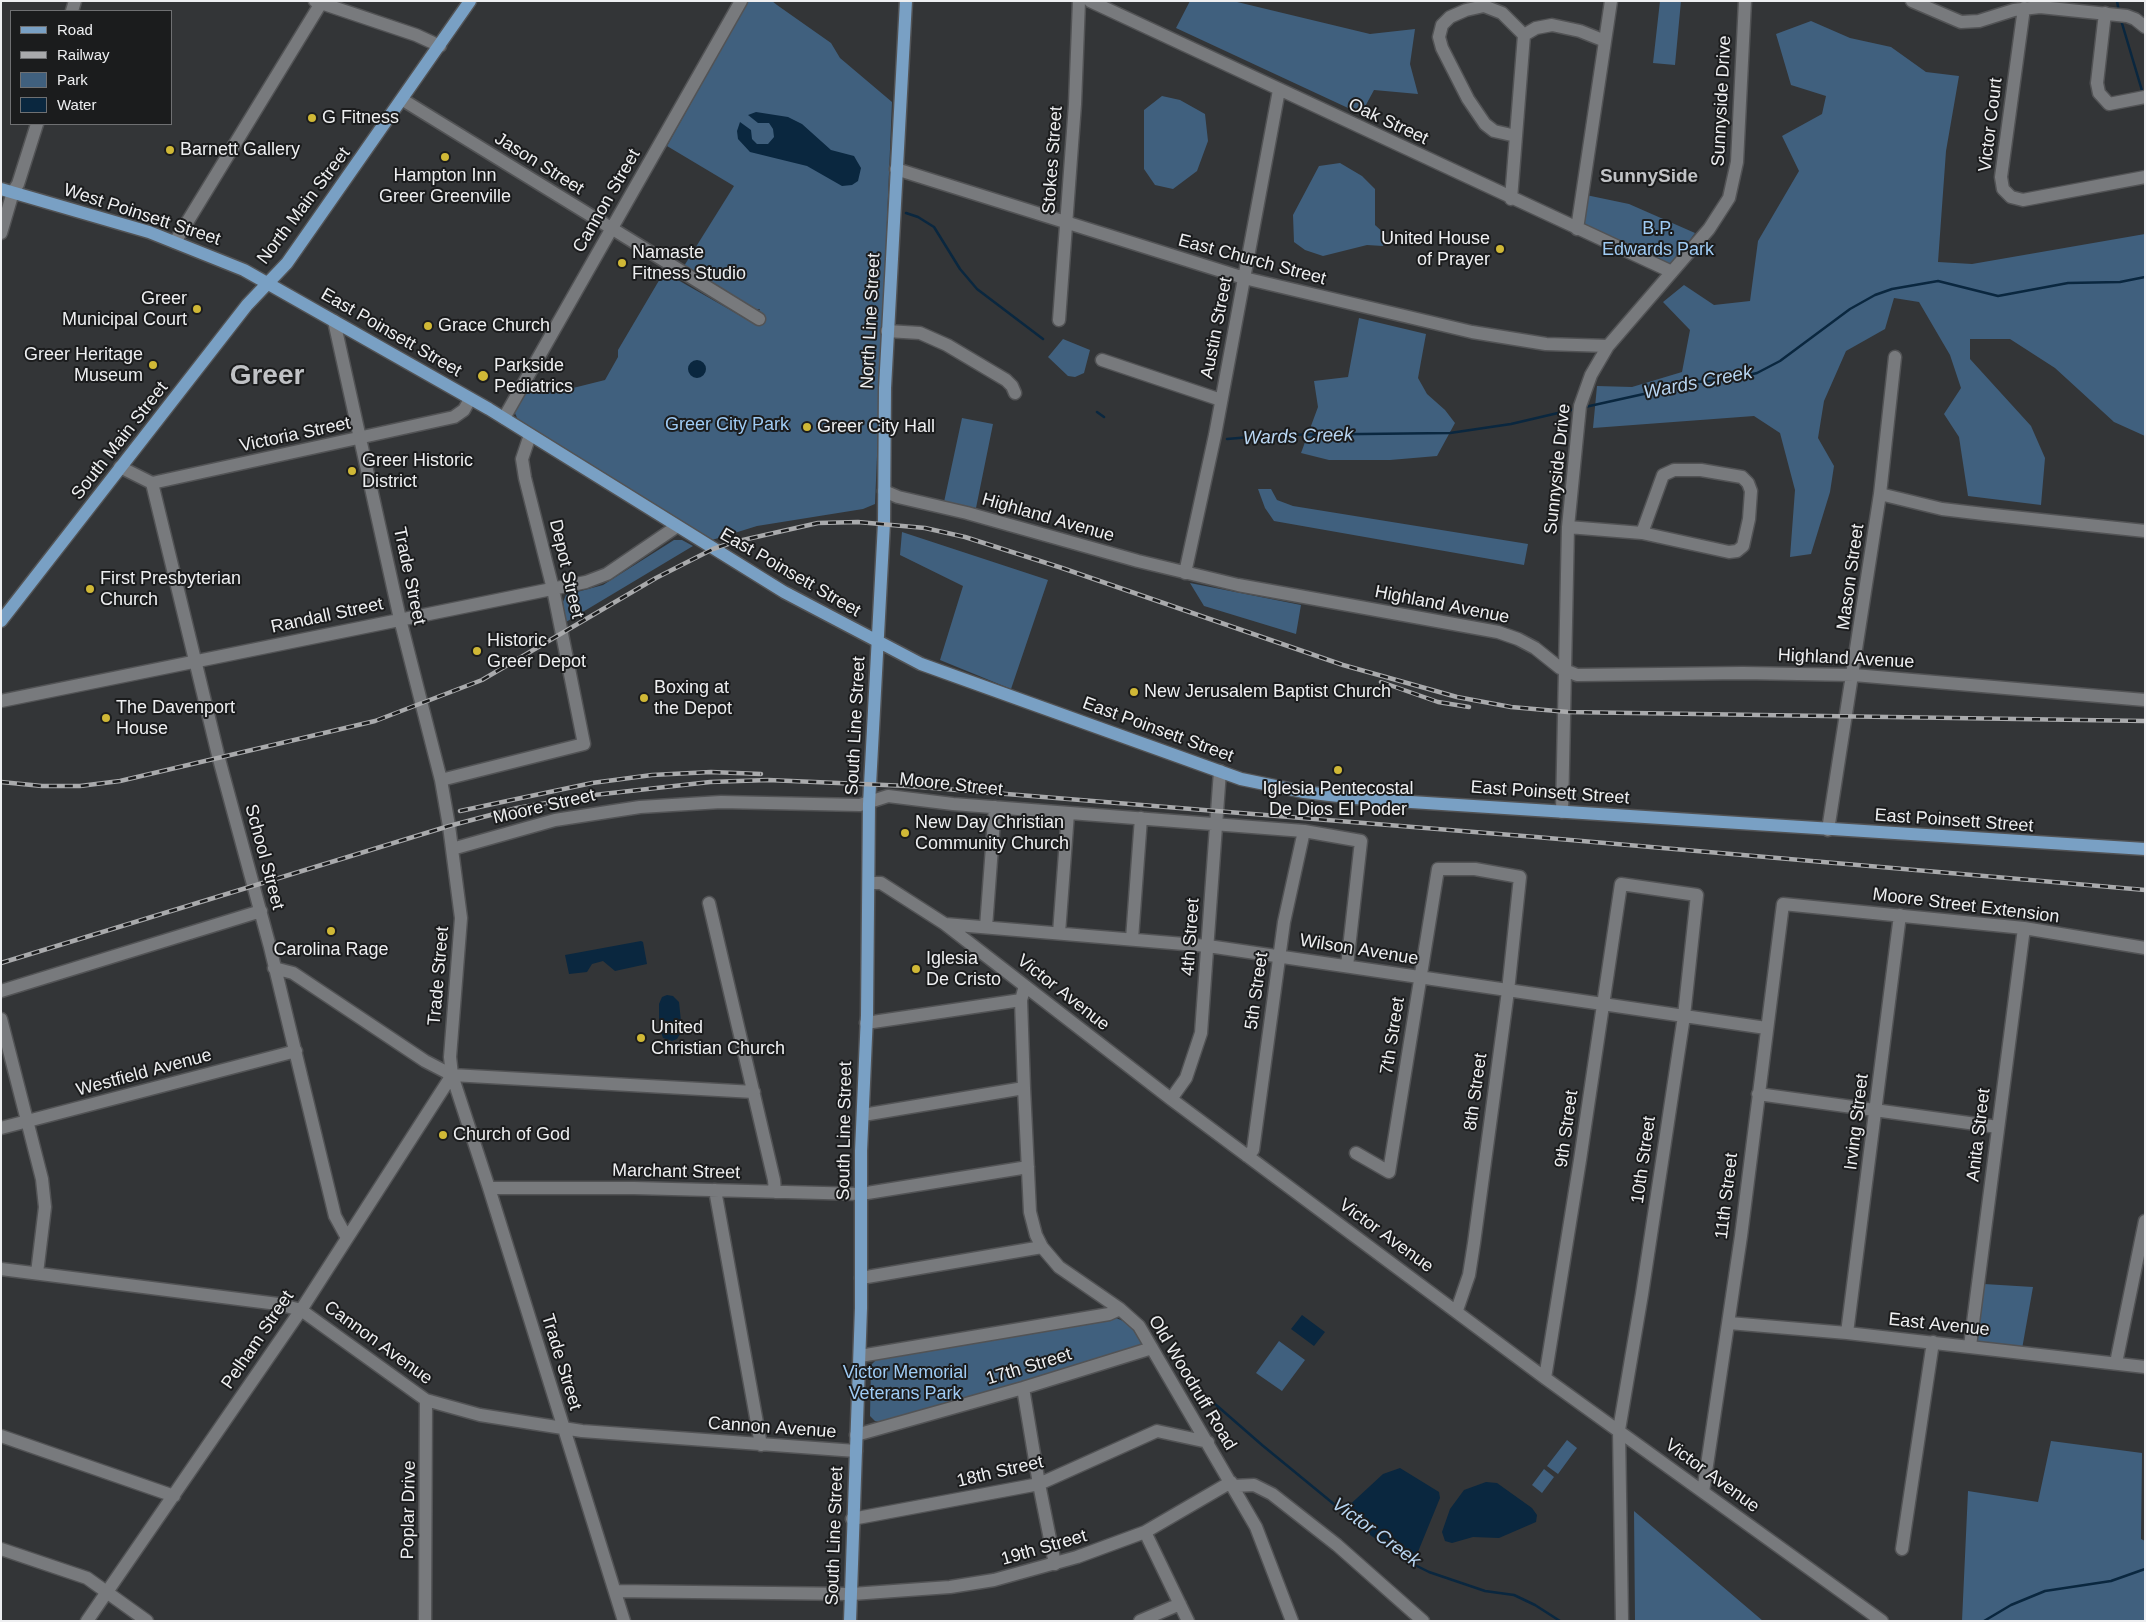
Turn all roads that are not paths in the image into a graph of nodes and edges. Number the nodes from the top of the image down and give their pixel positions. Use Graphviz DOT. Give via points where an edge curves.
graph roads {
  1 [pos="470,1"];
  2 [pos="741,1"];
  3 [pos="906,1"];
  4 [pos="1079,1"];
  5 [pos="1090,1"];
  6 [pos="1611,1"];
  7 [pos="1745,1"];
  8 [pos="1912,1"];
  9 [pos="318,2"];
  10 [pos="2024,8"];
  11 [pos="2104,13"];
  12 [pos="2145,27"];
  13 [pos="1524,35"];
  14 [pos="1604,41"];
  15 [pos="440,46"];
  16 [pos="1279,90"];
  17 [pos="2145,97"];
  18 [pos="403,100"];
  19 [pos="37,125"];
  20 [pos="1516,136"];
  21 [pos="896,169"];
  22 [pos="2145,177"];
  23 [pos="7,191"];
  24 [pos="1511,199"];
  25 [pos="1067,223"];
  26 [pos="612,229"];
  27 [pos="1577,229"];
  28 [pos="1,233"];
  29 [pos="176,242"];
  30 [pos="1672,272"];
  31 [pos="1244,278"];
  32 [pos="268,284"];
  33 [pos="759,319"];
  34 [pos="1059,320"];
  35 [pos="334,321"];
  36 [pos="351,330"];
  37 [pos="887,331"];
  38 [pos="338,338"];
  39 [pos="1608,346"];
  40 [pos="1895,357"];
  41 [pos="1102,360"];
  42 [pos="1015,393"];
  43 [pos="470,399"];
  44 [pos="1221,400"];
  45 [pos="504,418"];
  46 [pos="530,434"];
  47 [pos="361,438"];
  48 [pos="120,467"];
  49 [pos="152,483"];
  50 [pos="884,490"];
  51 [pos="1880,494"];
  52 [pos="676,526"];
  53 [pos="1568,527"];
  54 [pos="2145,531"];
  55 [pos="1642,533"];
  56 [pos="1185,573"];
  57 [pos="553,589"];
  58 [pos="400,619"];
  59 [pos="1,621"];
  60 [pos="877,643"];
  61 [pos="196,661"];
  62 [pos="1566,671"];
  63 [pos="1854,675"];
  64 [pos="2145,700"];
  65 [pos="1,701"];
  66 [pos="1220,771"];
  67 [pos="441,780"];
  68 [pos="869,804"];
  69 [pos="995,807"];
  70 [pos="1562,812"];
  71 [pos="1068,813"];
  72 [pos="1141,818"];
  73 [pos="1216,824"];
  74 [pos="1828,830"];
  75 [pos="1304,831"];
  76 [pos="452,849"];
  77 [pos="2145,849"];
  78 [pos="1520,877"];
  79 [pos="869,883"];
  80 [pos="1697,895"];
  81 [pos="709,903"];
  82 [pos="1783,904"];
  83 [pos="261,911"];
  84 [pos="1900,915"];
  85 [pos="946,924"];
  86 [pos="986,927"];
  87 [pos="2024,928"];
  88 [pos="1058,933"];
  89 [pos="1132,939"];
  90 [pos="1208,946"];
  91 [pos="2145,948"];
  92 [pos="1280,956"];
  93 [pos="1347,966"];
  94 [pos="274,968"];
  95 [pos="1420,977"];
  96 [pos="1025,986"];
  97 [pos="1508,990"];
  98 [pos="1,992"];
  99 [pos="1021,1000"];
  100 [pos="1602,1004"];
  101 [pos="1684,1016"];
  102 [pos="1,1019"];
  103 [pos="866,1024"];
  104 [pos="1766,1028"];
  105 [pos="296,1051"];
  106 [pos="452,1075"];
  107 [pos="1024,1088"];
  108 [pos="754,1092"];
  109 [pos="1758,1094"];
  110 [pos="1171,1099"];
  111 [pos="1877,1110"];
  112 [pos="863,1116"];
  113 [pos="28,1122"];
  114 [pos="1998,1127"];
  115 [pos="1,1128"];
  116 [pos="1356,1153"];
  117 [pos="1247,1156"];
  118 [pos="1028,1167"];
  119 [pos="490,1188"];
  120 [pos="715,1190"];
  121 [pos="775,1192"];
  122 [pos="861,1194"];
  123 [pos="2145,1221"];
  124 [pos="347,1238"];
  125 [pos="1042,1247"];
  126 [pos="1,1269"];
  127 [pos="37,1273"];
  128 [pos="861,1278"];
  129 [pos="1120,1309"];
  130 [pos="301,1310"];
  131 [pos="1457,1310"];
  132 [pos="1729,1323"];
  133 [pos="1847,1333"];
  134 [pos="1933,1342"];
  135 [pos="1970,1346"];
  136 [pos="1152,1348"];
  137 [pos="860,1356"];
  138 [pos="2116,1363"];
  139 [pos="2145,1366"];
  140 [pos="1545,1378"];
  141 [pos="1023,1388"];
  142 [pos="426,1400"];
  143 [pos="562,1428"];
  144 [pos="1619,1430"];
  145 [pos="856,1435"];
  146 [pos="1,1436"];
  147 [pos="1208,1442"];
  148 [pos="761,1445"];
  149 [pos="856,1451"];
  150 [pos="1039,1484"];
  151 [pos="1232,1484"];
  152 [pos="1703,1492"];
  153 [pos="174,1496"];
  154 [pos="852,1519"];
  155 [pos="1145,1532"];
  156 [pos="1,1549"];
  157 [pos="1902,1549"];
  158 [pos="1055,1564"];
  159 [pos="615,1591"];
  160 [pos="107,1592"];
  161 [pos="852,1594"];
  162 [pos="1180,1604"];
  163 [pos="87,1621"];
  164 [pos="147,1621"];
  165 [pos="425,1621"];
  166 [pos="624,1621"];
  167 [pos="850,1621"];
  168 [pos="1140,1621"];
  169 [pos="1188,1621"];
  170 [pos="1292,1621"];
  171 [pos="1423,1621"];
  172 [pos="1622,1621"];
  173 [pos="1882,1621"];
  1 -- 15 [label="main road, North Main Street"];
  2 -- 26 [label="street, Cannon Street"];
  3 -- 21 [label="main road, North Line Street"];
  4 -- 25 [label="street, Stokes Street"];
  5 -- 16 [label="street, Oak Street"];
  6 -- 14 [label="street"];
  7 -- 30 [label="street, Sunnyside Drive" via="1734,180 1720,214"];
  8 -- 10 [label="street" via="1960,22 1979,21"];
  9 -- 15 [label="street" via="409,32"];
  9 -- 29 [label="street"];
  10 -- 11 [label="street"];
  10 -- 22 [label="street, Victor Court" via="2002,189 2011,197 2023,200"];
  11 -- 12 [label="street" via="2135,19"];
  11 -- 17 [label="street" via="2097,83 2099,94 2109,104"];
  13 -- 14 [label="street" via="1536,28 1552,25"];
  13 -- 20 [label="street"];
  13 -- 20 [label="street" via="1502,13 1484,6 1450,17 1442,25 1439,37 1468,99 1486,124 1500,133"];
  14 -- 27 [label="street"];
  15 -- 18 [label="main road, North Main Street"];
  16 -- 24 [label="street, Oak Street"];
  16 -- 31 [label="street, Austin Street"];
  18 -- 26 [label="street, Jason Street"];
  18 -- 32 [label="main road, North Main Street" via="287,263"];
  19 -- 23 [label="street" via="18,184"];
  20 -- 24 [label="street"];
  21 -- 25 [label="street, East Church Street"];
  21 -- 37 [label="main road, North Line Street"];
  23 -- 28 [label="street"];
  23 -- 29 [label="main road, West Poinsett Street"];
  24 -- 27 [label="street, Oak Street"];
  25 -- 31 [label="street, East Church Street"];
  25 -- 34 [label="street, Stokes Street"];
  26 -- 33 [label="street, Jason Street"];
  26 -- 45 [label="street, Cannon Street"];
  27 -- 30 [label="street, Oak Street"];
  29 -- 32 [label="main road, West Poinsett Street" via="234,265"];
  30 -- 39 [label="street, Sunnyside Drive"];
  31 -- 39 [label="street, East Church Street" via="1472,332 1546,344"];
  31 -- 44 [label="street, Austin Street"];
  32 -- 35 [label="main road, East Poinsett Street"];
  32 -- 48 [label="main road, South Main Street"];
  35 -- 36 [label="main road, East Poinsett Street"];
  35 -- 38 [label="street, Trade Street"];
  36 -- 38 [label="street"];
  36 -- 43 [label="main road, East Poinsett Street"];
  37 -- 42 [label="street" via="920,333 947,345 1006,380"];
  37 -- 50 [label="main road, North Line Street"];
  38 -- 47 [label="street, Trade Street"];
  39 -- 53 [label="street, Sunnyside Drive" via="1591,375 1579,412"];
  40 -- 51 [label="street, Mason Street"];
  41 -- 44 [label="street"];
  43 -- 45 [label="main road, East Poinsett Street"];
  43 -- 47 [label="street, Victoria Street" via="462,413 454,417"];
  44 -- 56 [label="street, Austin Street"];
  45 -- 46 [label="main road, East Poinsett Street"];
  46 -- 52 [label="main road, East Poinsett Street"];
  46 -- 57 [label="street, Depot Street" via="522,458"];
  47 -- 49 [label="street, Victoria Street"];
  47 -- 58 [label="street, Trade Street"];
  48 -- 49 [label="street"];
  48 -- 59 [label="main road, South Main Street"];
  49 -- 61 [label="street, School Street"];
  50 -- 56 [label="street, Highland Avenue" via="898,497"];
  50 -- 60 [label="main road, North Line Street"];
  51 -- 54 [label="street" via="1959,511"];
  51 -- 63 [label="street, Mason Street"];
  52 -- 57 [label="street, Randall Street" via="607,574"];
  52 -- 60 [label="main road, East Poinsett Street" via="784,592"];
  53 -- 55 [label="street"];
  53 -- 62 [label="street, Sunnyside Drive"];
  55 -- 55 [label="street" via="1737,551 1743,546 1749,519 1751,491 1748,483 1742,477 1722,472 1670,471 1661,479"];
  56 -- 62 [label="street, Highland Avenue" via="1238,586 1498,632 1535,648"];
  57 -- 58 [label="street, Randall Street"];
  57 -- 67 [label="street, Depot Street" via="584,744"];
  58 -- 61 [label="street, Randall Street"];
  58 -- 67 [label="street, Trade Street"];
  60 -- 66 [label="main road, East Poinsett Street" via="921,664"];
  60 -- 68 [label="main road, South Line Street"];
  61 -- 65 [label="street, Randall Street"];
  61 -- 83 [label="street, School Street"];
  62 -- 63 [label="street, Highland Avenue" via="1588,677 1743,673"];
  62 -- 70 [label="street, Sunnyside Drive"];
  63 -- 64 [label="street, Highland Avenue"];
  63 -- 74 [label="street, Mason Street"];
  66 -- 70 [label="main road, East Poinsett Street" via="1274,787 1334,797"];
  66 -- 73 [label="street, 4th Street"];
  67 -- 76 [label="street, Trade Street"];
  68 -- 69 [label="street, Moore Street" via="888,796"];
  68 -- 76 [label="street, Moore Street" via="721,802 640,807 555,820"];
  68 -- 79 [label="main road, South Line Street"];
  69 -- 71 [label="street, Moore Street"];
  69 -- 86 [label="street"];
  70 -- 74 [label="main road, East Poinsett Street"];
  71 -- 72 [label="street, Moore Street"];
  71 -- 88 [label="street"];
  72 -- 73 [label="street, Moore Street"];
  72 -- 89 [label="street"];
  73 -- 75 [label="street, Moore Street"];
  73 -- 90 [label="street, 4th Street"];
  74 -- 77 [label="main road, East Poinsett Street"];
  75 -- 92 [label="street, 5th Street" via="1289,891"];
  75 -- 93 [label="street, Moore Street" via="1362,841"];
  76 -- 106 [label="street, Trade Street" via="461,918 450,1057"];
  78 -- 95 [label="street, 7th Street" via="1475,869 1438,869"];
  78 -- 97 [label="street, 8th Street"];
  79 -- 85 [label="street, Victor Avenue" via="881,883"];
  79 -- 103 [label="main road, South Line Street"];
  80 -- 100 [label="street, 9th Street" via="1621,884"];
  80 -- 101 [label="street, 10th Street"];
  81 -- 108 [label="street"];
  82 -- 84 [label="street, Moore Street Extension"];
  82 -- 104 [label="street, 11th Street"];
  83 -- 94 [label="street, School Street"];
  83 -- 98 [label="street"];
  84 -- 87 [label="street, Moore Street Extension"];
  84 -- 111 [label="street, Irving Street"];
  85 -- 86 [label="street, Wilson Avenue"];
  85 -- 96 [label="street, Victor Avenue"];
  86 -- 88 [label="street, Wilson Avenue"];
  87 -- 91 [label="street, Moore Street Extension"];
  87 -- 114 [label="street, Anita Street"];
  88 -- 89 [label="street, Wilson Avenue"];
  89 -- 90 [label="street, Wilson Avenue"];
  90 -- 92 [label="street, Wilson Avenue"];
  90 -- 110 [label="street, 4th Street" via="1198,1048 1186,1078"];
  92 -- 93 [label="street, Wilson Avenue"];
  92 -- 117 [label="street, 5th Street" via="1253,1150"];
  93 -- 95 [label="street, Wilson Avenue"];
  94 -- 105 [label="street, School Street"];
  94 -- 106 [label="street" via="293,973 425,1061"];
  95 -- 97 [label="street, Wilson Avenue"];
  95 -- 116 [label="street, 7th Street" via="1389,1172"];
  96 -- 99 [label="street, Old Woodruff Road"];
  96 -- 110 [label="street, Victor Avenue"];
  97 -- 100 [label="street, Wilson Avenue"];
  97 -- 131 [label="street, 8th Street" via="1469,1275"];
  99 -- 103 [label="street"];
  99 -- 107 [label="street, Old Woodruff Road"];
  100 -- 101 [label="street, Wilson Avenue"];
  100 -- 140 [label="street, 9th Street"];
  101 -- 104 [label="street, Wilson Avenue"];
  101 -- 144 [label="street, 10th Street"];
  102 -- 113 [label="street"];
  103 -- 112 [label="main road, South Line Street"];
  104 -- 109 [label="street, 11th Street"];
  105 -- 113 [label="street, Westfield Avenue"];
  105 -- 124 [label="street, School Street" via="335,1216"];
  106 -- 108 [label="street"];
  106 -- 119 [label="street, Trade Street"];
  106 -- 124 [label="street, Pelham Street"];
  107 -- 112 [label="street"];
  107 -- 118 [label="street, Old Woodruff Road"];
  108 -- 121 [label="street"];
  109 -- 111 [label="street"];
  109 -- 132 [label="street, 11th Street"];
  110 -- 117 [label="street, Victor Avenue"];
  111 -- 114 [label="street"];
  111 -- 133 [label="street, Irving Street"];
  112 -- 122 [label="main road, South Line Street"];
  113 -- 115 [label="street, Westfield Avenue"];
  113 -- 127 [label="street" via="44,1193"];
  114 -- 135 [label="street, Anita Street"];
  117 -- 131 [label="street, Victor Avenue"];
  118 -- 122 [label="street, Marchant Street"];
  118 -- 125 [label="street, Old Woodruff Road" via="1031,1220"];
  119 -- 120 [label="street, Marchant Street"];
  119 -- 143 [label="street, Trade Street"];
  120 -- 121 [label="street, Marchant Street"];
  120 -- 148 [label="street"];
  121 -- 122 [label="street, Marchant Street"];
  122 -- 128 [label="main road, South Line Street"];
  123 -- 138 [label="street"];
  124 -- 130 [label="street, Pelham Street"];
  125 -- 128 [label="street"];
  125 -- 129 [label="street, Old Woodruff Road" via="1067,1273"];
  126 -- 127 [label="street, Cannon Avenue"];
  127 -- 130 [label="street, Cannon Avenue" via="278,1304"];
  128 -- 137 [label="main road, South Line Street"];
  129 -- 136 [label="street, Old Woodruff Road" via="1139,1326"];
  129 -- 137 [label="street" via="1109,1314"];
  130 -- 142 [label="street, Cannon Avenue"];
  130 -- 153 [label="street, Pelham Street"];
  131 -- 140 [label="street, Victor Avenue"];
  132 -- 133 [label="street, East Avenue"];
  132 -- 152 [label="street, 11th Street"];
  133 -- 134 [label="street, East Avenue"];
  134 -- 135 [label="street, East Avenue"];
  134 -- 157 [label="street"];
  135 -- 138 [label="street, East Avenue"];
  136 -- 141 [label="street, 17th Street"];
  136 -- 147 [label="street, Old Woodruff Road"];
  137 -- 145 [label="main road, South Line Street"];
  138 -- 139 [label="street, East Avenue"];
  140 -- 144 [label="street, Victor Avenue"];
  141 -- 145 [label="street, 17th Street"];
  141 -- 150 [label="street"];
  142 -- 143 [label="street, Cannon Avenue" via="480,1415"];
  142 -- 165 [label="street, Poplar Drive"];
  143 -- 148 [label="street, Cannon Avenue"];
  143 -- 159 [label="street, Trade Street"];
  144 -- 152 [label="street, Victor Avenue"];
  144 -- 172 [label="street, 10th Street"];
  145 -- 149 [label="main road, South Line Street"];
  146 -- 153 [label="street"];
  147 -- 150 [label="street, 18th Street" via="1157,1431"];
  147 -- 151 [label="street, Old Woodruff Road"];
  148 -- 149 [label="street, Cannon Avenue"];
  149 -- 154 [label="main road, South Line Street"];
  150 -- 154 [label="street, 18th Street"];
  150 -- 158 [label="street"];
  151 -- 155 [label="street, 19th Street"];
  151 -- 170 [label="street, Old Woodruff Road" via="1256,1527"];
  151 -- 171 [label="street" via="1254,1485 1272,1494"];
  152 -- 173 [label="street, Victor Avenue"];
  153 -- 160 [label="street, Pelham Street"];
  154 -- 161 [label="main road, South Line Street"];
  155 -- 158 [label="street, 19th Street"];
  155 -- 162 [label="street"];
  156 -- 160 [label="street" via="87,1578"];
  158 -- 161 [label="street, 19th Street" via="972,1584"];
  159 -- 161 [label="street, 19th Street"];
  159 -- 166 [label="street, Trade Street"];
  160 -- 163 [label="street, Pelham Street"];
  160 -- 164 [label="street"];
  161 -- 167 [label="main road, South Line Street"];
  162 -- 168 [label="street"];
  162 -- 169 [label="street"];
}
